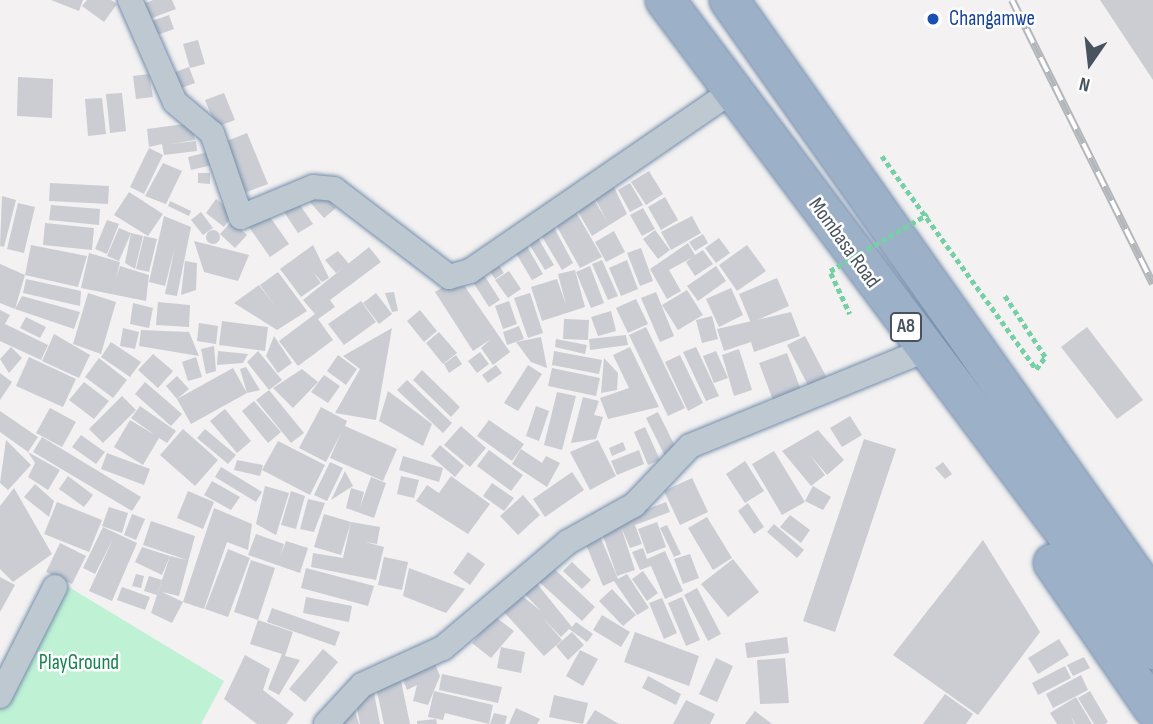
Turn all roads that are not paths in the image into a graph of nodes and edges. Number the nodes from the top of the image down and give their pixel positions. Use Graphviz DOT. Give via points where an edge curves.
graph roads {
  1 [pos="130,0"];
  2 [pos="665,0"];
  3 [pos="729,0"];
  4 [pos="732,91"];
  5 [pos="923,351"];
  6 [pos="971,414"];
  7 [pos="55,587"];
  8 [pos="1153,600"];
  9 [pos="1153,650"];
  10 [pos="0,696"];
  11 [pos="1153,708"];
  12 [pos="326,724"];
  1 -- 4 [label="street" via="176,102 212,133 241,217 313,187 334,189 449,277 470,271"];
  2 -- 4 [label="highway, Mombasa Road / A8"];
  3 -- 8 [label="highway, A8"];
  4 -- 5 [label="highway, Mombasa Road / A8"];
  5 -- 6 [label="highway, Mombasa Road / A8"];
  5 -- 12 [label="street" via="690,446 634,506 568,542 443,649 362,685"];
  6 -- 9 [label="highway, Mombasa Road / A8"];
  6 -- 11 [label="highway" via="1039,542"];
  7 -- 10 [label="street"];
}
